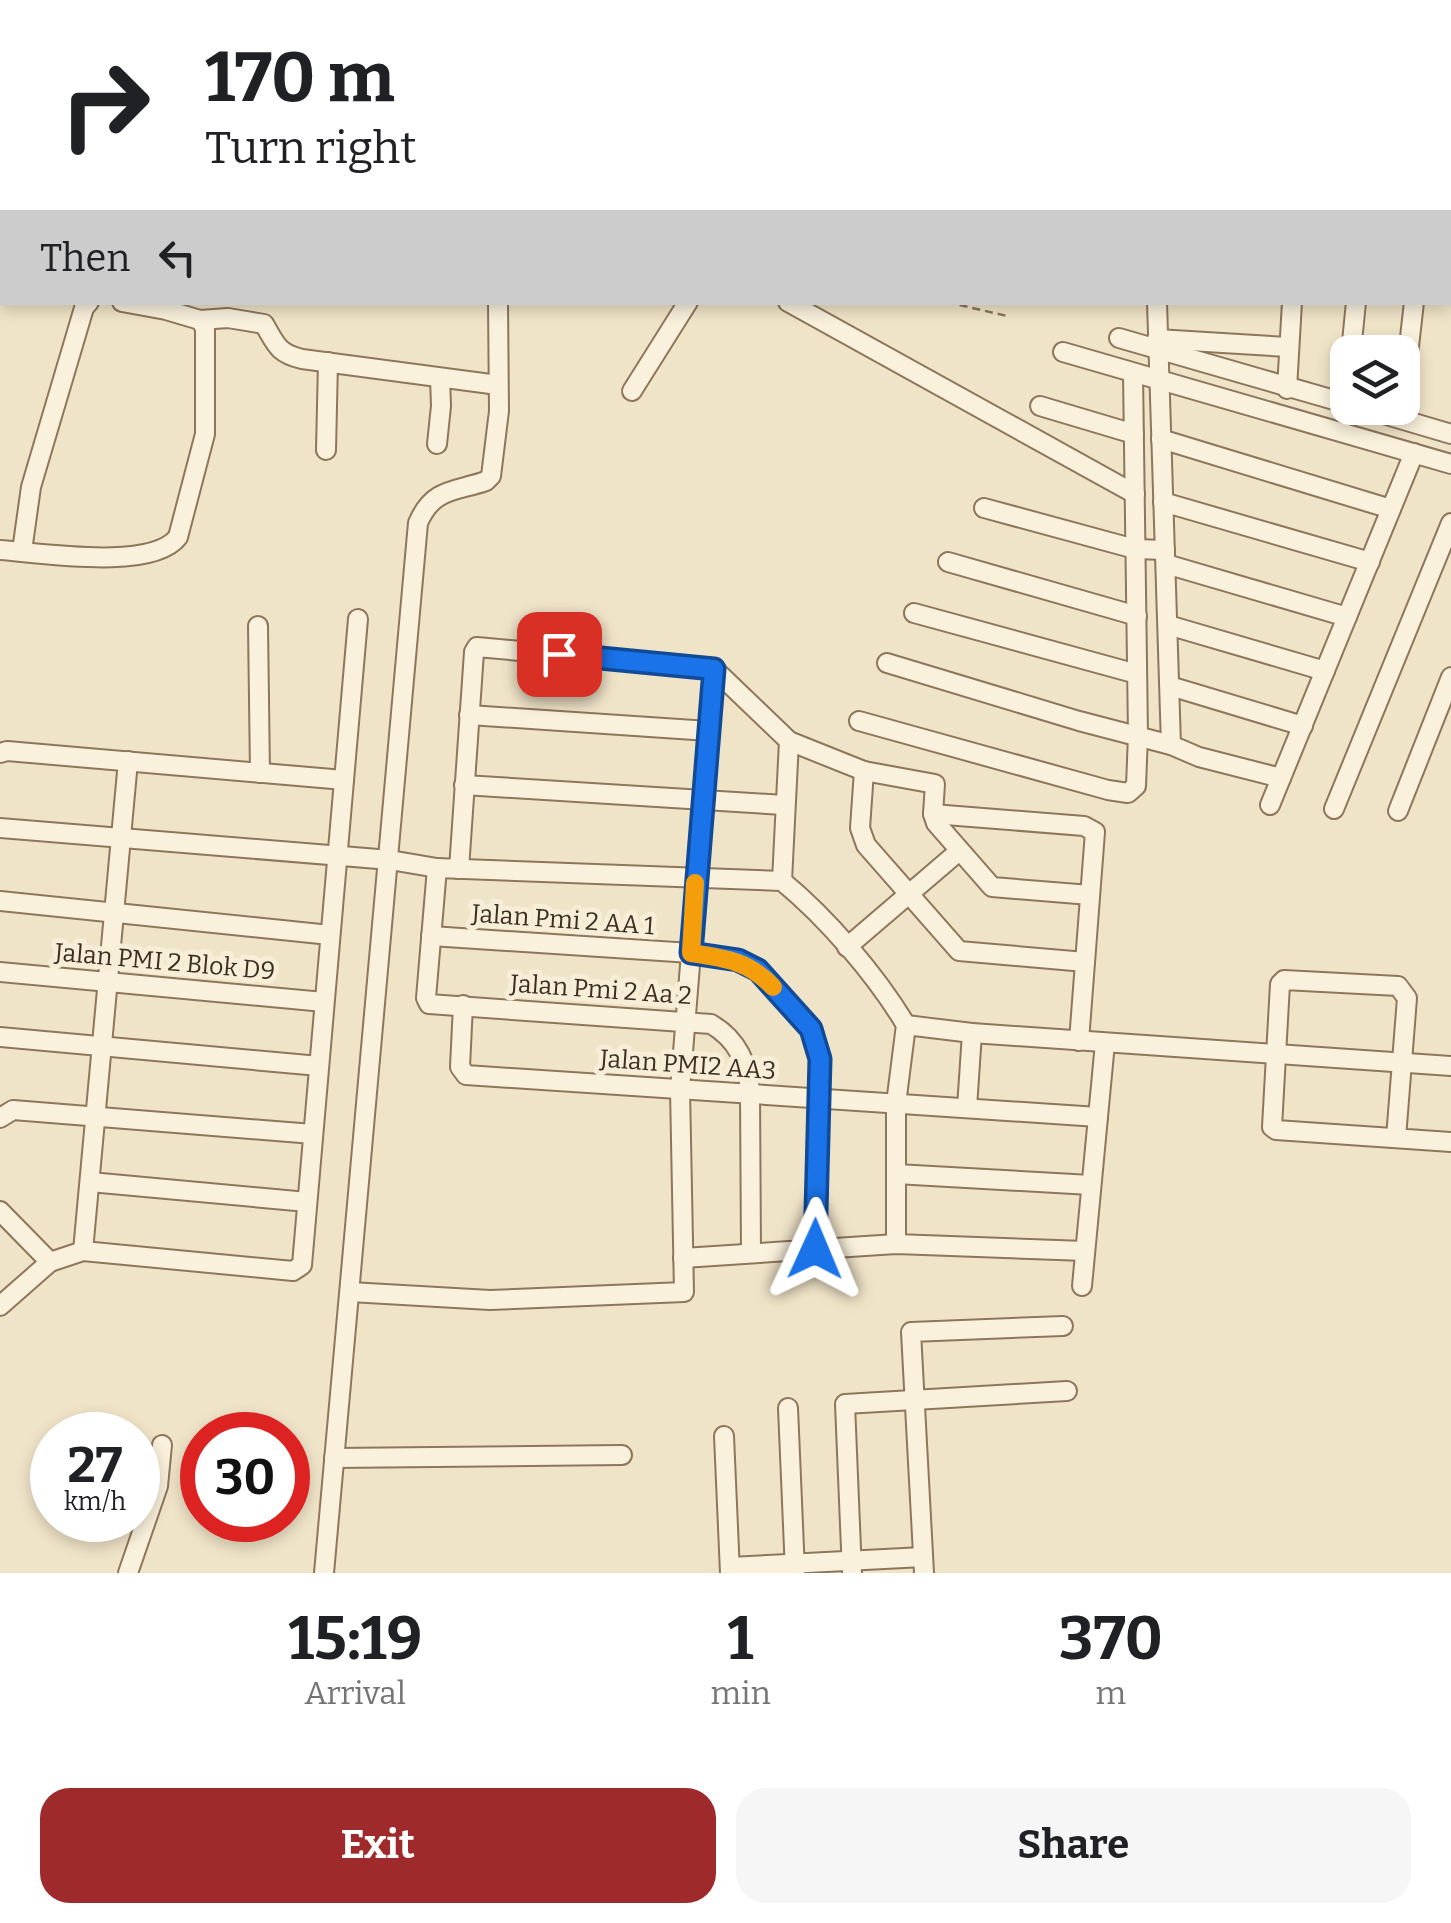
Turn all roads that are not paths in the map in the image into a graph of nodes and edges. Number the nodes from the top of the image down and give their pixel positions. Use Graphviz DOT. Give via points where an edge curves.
graph roads {
  1 [pos="86,305"];
  2 [pos="132,305"];
  3 [pos="498,305"];
  4 [pos="686,305"];
  5 [pos="793,305"];
  6 [pos="1158,305"];
  7 [pos="1292,305"];
  8 [pos="1356,305"];
  9 [pos="1414,305"];
  10 [pos="200,320"];
  11 [pos="1353,335"];
  12 [pos="1411,335"];
  13 [pos="1119,338"];
  14 [pos="1157,343"];
  15 [pos="1288,347"];
  16 [pos="1063,352"];
  17 [pos="328,362"];
  18 [pos="1133,373"];
  19 [pos="440,378"];
  20 [pos="1158,382"];
  21 [pos="498,385"];
  22 [pos="1287,389"];
  23 [pos="632,391"];
  24 [pos="1330,397"];
  25 [pos="1040,406"];
  26 [pos="1420,423"];
  27 [pos="1134,434"];
  28 [pos="1451,434"];
  29 [pos="1161,439"];
  30 [pos="437,444"];
  31 [pos="326,450"];
  32 [pos="1414,453"];
  33 [pos="1451,464"];
  34 [pos="1135,494"];
  35 [pos="1163,502"];
  36 [pos="984,508"];
  37 [pos="1392,508"];
  38 [pos="1451,524"];
  39 [pos="0,550"];
  40 [pos="1135,550"];
  41 [pos="22,551"];
  42 [pos="1166,557"];
  43 [pos="948,562"];
  44 [pos="1370,562"];
  45 [pos="914,613"];
  46 [pos="1136,616"];
  47 [pos="1347,617"];
  48 [pos="358,618"];
  49 [pos="1168,625"];
  50 [pos="258,626"];
  51 [pos="887,664"];
  52 [pos="714,669"];
  53 [pos="1325,671"];
  54 [pos="1137,674"];
  55 [pos="1451,678"];
  56 [pos="1170,686"];
  57 [pos="469,715"];
  58 [pos="859,721"];
  59 [pos="1303,726"];
  60 [pos="709,732"];
  61 [pos="1138,735"];
  62 [pos="789,741"];
  63 [pos="1172,745"];
  64 [pos="0,753"];
  65 [pos="128,762"];
  66 [pos="864,771"];
  67 [pos="260,773"];
  68 [pos="1281,778"];
  69 [pos="344,780"];
  70 [pos="464,785"];
  71 [pos="703,800"];
  72 [pos="784,805"];
  73 [pos="1270,805"];
  74 [pos="1334,809"];
  75 [pos="1398,811"];
  76 [pos="933,814"];
  77 [pos="0,828"];
  78 [pos="120,836"];
  79 [pos="958,852"];
  80 [pos="338,858"];
  81 [pos="390,860"];
  82 [pos="437,868"];
  83 [pos="458,869"];
  84 [pos="696,876"];
  85 [pos="782,881"];
  86 [pos="907,894"];
  87 [pos="1090,895"];
  88 [pos="0,901"];
  89 [pos="114,913"];
  90 [pos="330,935"];
  91 [pos="431,936"];
  92 [pos="847,947"];
  93 [pos="691,953"];
  94 [pos="1085,962"];
  95 [pos="0,972"];
  96 [pos="108,981"];
  97 [pos="324,1002"];
  98 [pos="462,1005"];
  99 [pos="686,1021"];
  100 [pos="906,1025"];
  101 [pos="972,1033"];
  102 [pos="0,1037"];
  103 [pos="1080,1041"];
  104 [pos="1106,1043"];
  105 [pos="102,1046"];
  106 [pos="1275,1055"];
  107 [pos="1400,1064"];
  108 [pos="319,1066"];
  109 [pos="1451,1066"];
  110 [pos="680,1089"];
  111 [pos="750,1094"];
  112 [pos="817,1098"];
  113 [pos="896,1104"];
  114 [pos="967,1108"];
  115 [pos="96,1117"];
  116 [pos="1098,1117"];
  117 [pos="0,1118"];
  118 [pos="313,1134"];
  119 [pos="1396,1138"];
  120 [pos="1451,1142"];
  121 [pos="896,1174"];
  122 [pos="90,1182"];
  123 [pos="1091,1185"];
  124 [pos="307,1202"];
  125 [pos="0,1211"];
  126 [pos="896,1244"];
  127 [pos="815,1249"];
  128 [pos="83,1251"];
  129 [pos="1085,1252"];
  130 [pos="751,1253"];
  131 [pos="683,1258"];
  132 [pos="50,1262"];
  133 [pos="1082,1286"];
  134 [pos="350,1292"];
  135 [pos="0,1306"];
  136 [pos="1063,1326"];
  137 [pos="1067,1392"];
  138 [pos="916,1400"];
  139 [pos="788,1408"];
  140 [pos="724,1436"];
  141 [pos="162,1445"];
  142 [pos="622,1456"];
  143 [pos="334,1458"];
  144 [pos="923,1565"];
  145 [pos="851,1567"];
  146 [pos="794,1568"];
  147 [pos="730,1570"];
  148 [pos="128,1573"];
  149 [pos="324,1573"];
  1 -- 41 [label="street" via="31,487"];
  2 -- 10 [label="street"];
  3 -- 21 [label="street"];
  4 -- 23 [label="street"];
  5 -- 34 [label="street"];
  6 -- 14 [label="street"];
  7 -- 15 [label="street"];
  8 -- 11 [label="street"];
  9 -- 12 [label="street"];
  10 -- 17 [label="street" via="264,324 280,352"];
  10 -- 41 [label="street" via="205,434 184,520 170,547 136,557"];
  13 -- 14 [label="street"];
  14 -- 15 [label="street"];
  14 -- 20 [label="street"];
  14 -- 22 [label="street"];
  15 -- 22 [label="street"];
  16 -- 18 [label="street"];
  17 -- 19 [label="street"];
  17 -- 31 [label="street"];
  18 -- 20 [label="street"];
  18 -- 27 [label="street"];
  19 -- 21 [label="street"];
  19 -- 30 [label="street"];
  20 -- 29 [label="street"];
  20 -- 32 [label="street"];
  21 -- 81 [label="street" via="491,476 428,503 418,523"];
  22 -- 24 [label="street"];
  25 -- 27 [label="street"];
  26 -- 28 [label="street"];
  27 -- 34 [label="street"];
  29 -- 35 [label="street"];
  29 -- 37 [label="street"];
  32 -- 33 [label="street"];
  32 -- 37 [label="street"];
  34 -- 40 [label="street"];
  35 -- 42 [label="street"];
  35 -- 44 [label="street"];
  36 -- 40 [label="street"];
  37 -- 44 [label="street"];
  38 -- 74 [label="street"];
  39 -- 41 [label="street"];
  40 -- 42 [label="street"];
  40 -- 46 [label="street"];
  42 -- 47 [label="street"];
  42 -- 49 [label="street"];
  43 -- 46 [label="street"];
  44 -- 47 [label="street"];
  45 -- 54 [label="street"];
  46 -- 54 [label="street"];
  47 -- 53 [label="street"];
  48 -- 69 [label="street"];
  49 -- 53 [label="street"];
  49 -- 56 [label="street"];
  50 -- 67 [label="street"];
  51 -- 61 [label="street"];
  52 -- 57 [label="street" via="482,646 474,652"];
  52 -- 60 [label="street"];
  52 -- 62 [label="street"];
  53 -- 59 [label="street"];
  54 -- 61 [label="street"];
  55 -- 75 [label="street"];
  56 -- 59 [label="street"];
  56 -- 63 [label="street"];
  57 -- 60 [label="street"];
  57 -- 70 [label="street"];
  58 -- 61 [label="street" via="1128,793 1136,786"];
  59 -- 68 [label="street"];
  60 -- 71 [label="street"];
  61 -- 63 [label="street"];
  62 -- 66 [label="street"];
  62 -- 72 [label="street"];
  63 -- 68 [label="street"];
  64 -- 65 [label="street"];
  65 -- 67 [label="street"];
  65 -- 78 [label="street"];
  66 -- 76 [label="street" via="935,784"];
  66 -- 86 [label="street" via="862,837"];
  67 -- 69 [label="street"];
  68 -- 73 [label="street"];
  69 -- 80 [label="street"];
  70 -- 71 [label="street"];
  70 -- 83 [label="street"];
  71 -- 72 [label="street"];
  71 -- 84 [label="street"];
  72 -- 85 [label="street"];
  76 -- 79 [label="street"];
  76 -- 87 [label="street" via="1091,828 1096,838"];
  77 -- 78 [label="street"];
  78 -- 80 [label="street"];
  78 -- 89 [label="street"];
  79 -- 86 [label="street"];
  79 -- 87 [label="street" via="992,887"];
  80 -- 81 [label="street"];
  80 -- 90 [label="street"];
  81 -- 82 [label="street"];
  81 -- 134 [label="street"];
  82 -- 83 [label="street"];
  82 -- 91 [label="street"];
  83 -- 84 [label="street"];
  84 -- 85 [label="street"];
  84 -- 93 [label="street"];
  85 -- 92 [label="street"];
  86 -- 92 [label="street"];
  86 -- 94 [label="street" via="959,951"];
  87 -- 94 [label="street"];
  88 -- 89 [label="street"];
  89 -- 90 [label="street"];
  89 -- 96 [label="street"];
  90 -- 97 [label="street"];
  91 -- 93 [label="street, Jalan Pmi 2 AA 1"];
  91 -- 98 [label="street, Jalan Pmi 2 Aa 2" via="426,998 434,1006"];
  92 -- 100 [label="street"];
  93 -- 99 [label="street"];
  93 -- 112 [label="street, Jalan Pmi 2 AA 1" via="758,970 811,1029 820,1059"];
  94 -- 103 [label="street"];
  95 -- 96 [label="street, Jalan PMI 2 Blok D9"];
  96 -- 97 [label="street, Jalan PMI 2 Blok D9"];
  96 -- 105 [label="street"];
  97 -- 108 [label="street"];
  98 -- 99 [label="street, Jalan Pmi 2 Aa 2"];
  98 -- 110 [label="street, Jalan PMI2 AA3" via="460,1067 466,1075"];
  99 -- 110 [label="street"];
  99 -- 111 [label="street, Jalan Pmi 2 Aa 2" via="720,1029 744,1058"];
  100 -- 101 [label="street"];
  100 -- 113 [label="street"];
  101 -- 103 [label="street"];
  101 -- 114 [label="street"];
  102 -- 105 [label="street"];
  103 -- 104 [label="street"];
  104 -- 106 [label="street"];
  104 -- 116 [label="street"];
  105 -- 108 [label="street"];
  105 -- 115 [label="street"];
  106 -- 107 [label="street"];
  106 -- 107 [label="street" via="1284,980 1398,986 1407,998"];
  106 -- 119 [label="street" via="1270,1120 1276,1130"];
  107 -- 109 [label="street"];
  107 -- 119 [label="street"];
  108 -- 118 [label="street"];
  110 -- 111 [label="street, Jalan PMI2 AA3"];
  110 -- 131 [label="street"];
  111 -- 112 [label="street, Jalan PMI2 AA3"];
  111 -- 130 [label="street, Jalan Pmi 2 Aa 2"];
  112 -- 113 [label="street, Jalan PMI2 AA3"];
  112 -- 127 [label="street, Jalan Pmi 2 AA 1"];
  113 -- 114 [label="street, Jalan PMI2 AA3"];
  113 -- 121 [label="street"];
  114 -- 116 [label="street, Jalan PMI2 AA3"];
  115 -- 117 [label="street" via="12,1110"];
  115 -- 118 [label="street"];
  115 -- 122 [label="street"];
  116 -- 123 [label="street"];
  118 -- 124 [label="street"];
  119 -- 120 [label="street"];
  121 -- 123 [label="street"];
  121 -- 126 [label="street"];
  122 -- 124 [label="street"];
  122 -- 128 [label="street"];
  123 -- 129 [label="street"];
  124 -- 128 [label="street" via="302,1265 293,1271"];
  125 -- 132 [label="street"];
  126 -- 127 [label="street"];
  126 -- 129 [label="street"];
  127 -- 130 [label="street"];
  128 -- 132 [label="street"];
  129 -- 133 [label="street"];
  130 -- 131 [label="street"];
  131 -- 134 [label="street" via="684,1292 490,1300"];
  132 -- 135 [label="street"];
  134 -- 143 [label="street"];
  136 -- 138 [label="street" via="911,1332"];
  137 -- 138 [label="street"];
  138 -- 144 [label="street"];
  138 -- 145 [label="street" via="845,1404"];
  139 -- 146 [label="street"];
  140 -- 147 [label="street"];
  141 -- 148 [label="street" via="158,1486"];
  142 -- 143 [label="street"];
  143 -- 149 [label="street"];
  144 -- 145 [label="street"];
  145 -- 146 [label="street"];
  146 -- 147 [label="street"];
}
